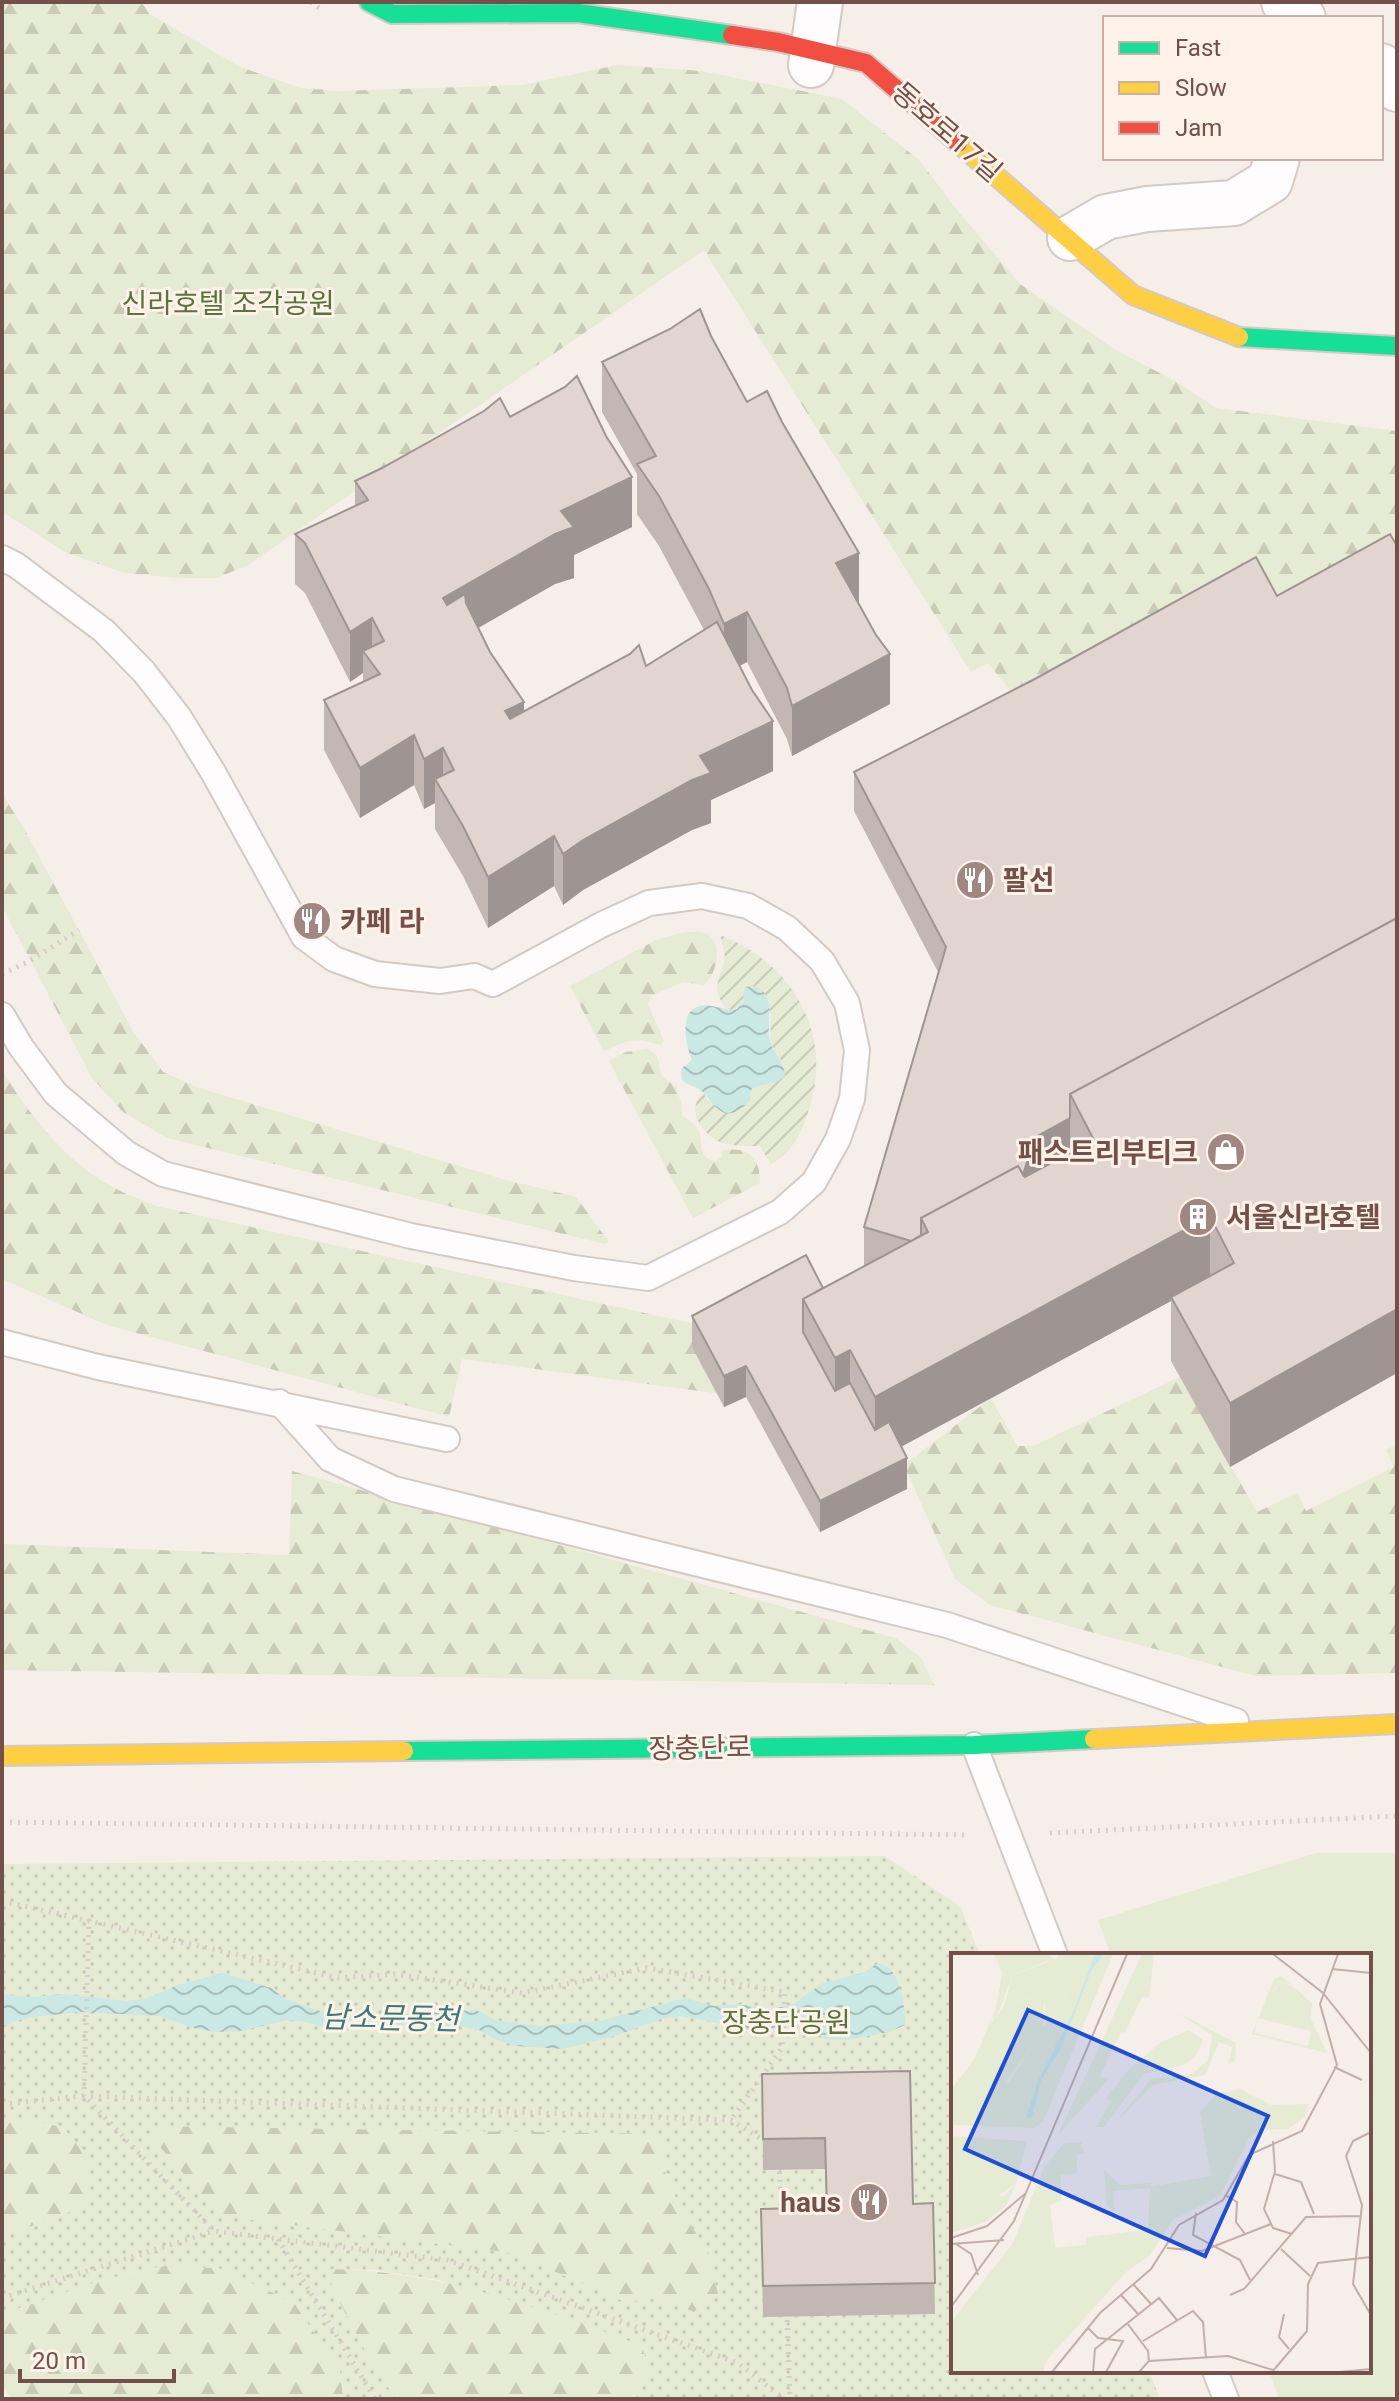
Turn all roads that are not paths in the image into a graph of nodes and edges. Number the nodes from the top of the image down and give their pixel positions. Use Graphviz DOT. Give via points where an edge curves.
graph roads {
  1 [pos="369,2"];
  2 [pos="820,2"];
  3 [pos="812,58"];
  4 [pos="1383,69"];
  5 [pos="1397,89"];
  6 [pos="1276,160"];
  7 [pos="1070,238"];
  8 [pos="1397,346"];
  9 [pos="2,558"];
  10 [pos="2,1015"];
  11 [pos="2,1342"];
  12 [pos="279,1402"];
  13 [pos="447,1439"];
  14 [pos="1397,1724"];
  15 [pos="1269,1732"];
  16 [pos="974,1745"];
  17 [pos="2,1756"];
  18 [pos="1054,1953"];
  19 [pos="1216,2373"];
  20 [pos="1226,2399"];
  1 -- 3 [label="main road, 동호로17길" via="392,14 578,13 778,42"];
  2 -- 3 [label="street"];
  3 -- 7 [label="main road, 동호로17길" via="866,63"];
  4 -- 5 [label="street"];
  6 -- 7 [label="street" via="1270,181 1234,203 1106,217"];
  7 -- 8 [label="main road, 동호로17길" via="1133,295 1237,337"];
  9 -- 10 [label="lane" via="104,631 144,672 213,772 304,937 334,959 405,979 474,976 493,984 649,903 702,896 748,906 787,928 822,961 847,1003 857,1050 852,1099 814,1182 780,1212 648,1278 411,1236 163,1174 126,1153 56,1094"];
  11 -- 12 [label="lane" via="98,1367"];
  12 -- 13 [label="lane"];
  12 -- 15 [label="lane" via="330,1459 394,1489 947,1625"];
  14 -- 15 [label="main road, 장충단로"];
  15 -- 16 [label="main road, 장충단로"];
  16 -- 17 [label="main road, 장충단로"];
  16 -- 18 [label="lane"];
  19 -- 20 [label="lane"];
}
